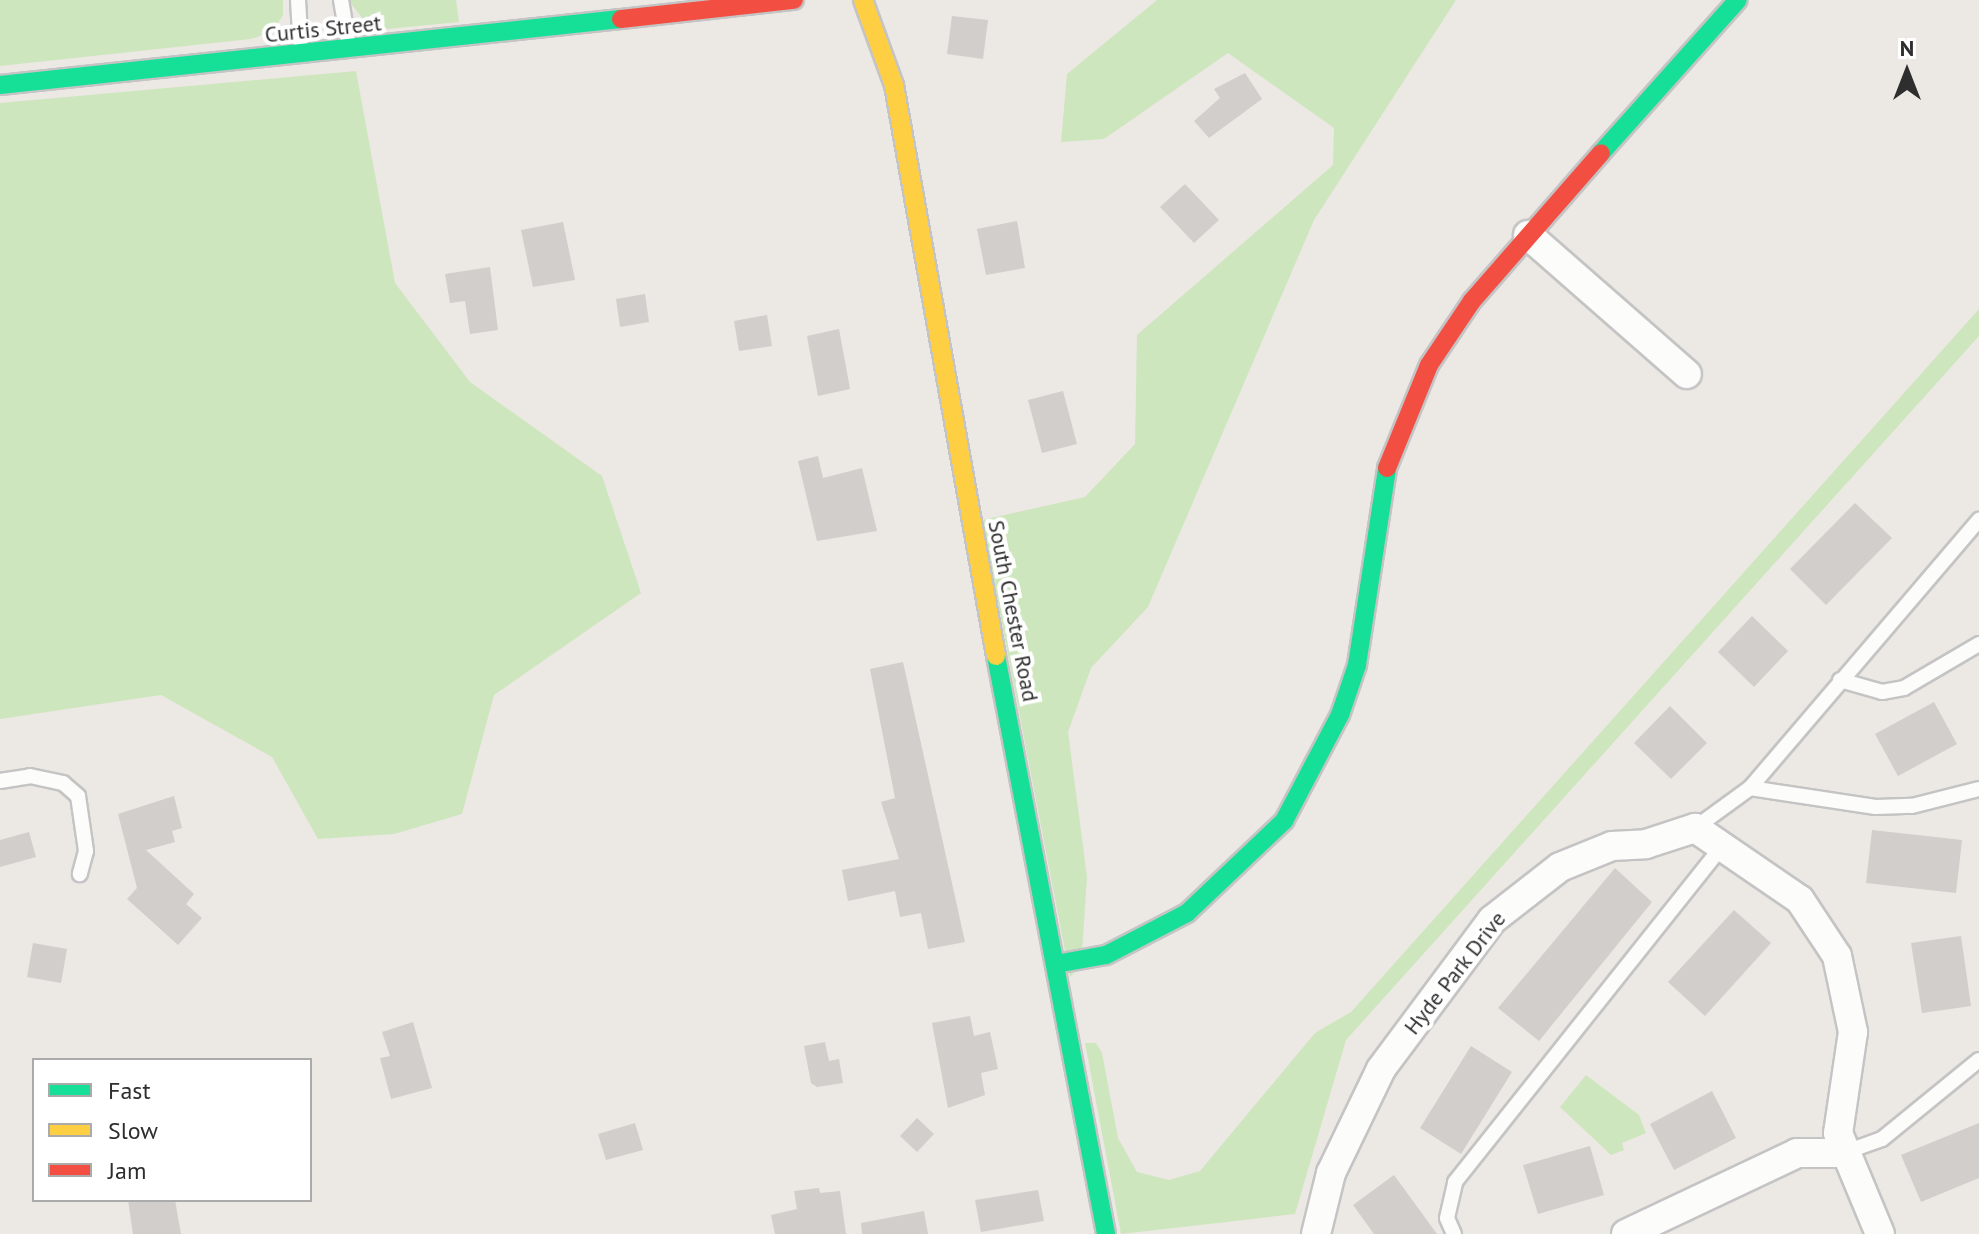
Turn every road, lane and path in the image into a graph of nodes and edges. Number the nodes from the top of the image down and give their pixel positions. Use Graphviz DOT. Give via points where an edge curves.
graph roads {
  1 [pos="298,0"];
  2 [pos="341,0"];
  3 [pos="794,0"];
  4 [pos="863,0"];
  5 [pos="1738,0"];
  6 [pos="350,51"];
  7 [pos="301,55"];
  8 [pos="0,85"];
  9 [pos="1528,235"];
  10 [pos="1687,374"];
  11 [pos="1979,520"];
  12 [pos="1979,644"];
  13 [pos="1840,680"];
  14 [pos="0,781"];
  15 [pos="1750,788"];
  16 [pos="1979,789"];
  17 [pos="1695,828"];
  18 [pos="1724,844"];
  19 [pos="80,874"];
  20 [pos="1056,964"];
  21 [pos="1979,1060"];
  22 [pos="1842,1153"];
  23 [pos="1106,1234"];
  24 [pos="1316,1234"];
  25 [pos="1454,1234"];
  26 [pos="1626,1234"];
  27 [pos="1880,1234"];
  1 -- 7 [label="lane"];
  2 -- 6 [label="lane"];
  3 -- 6 [label="street, Curtis Street"];
  4 -- 20 [label="street, South Chester Road" via="894,85 945,390"];
  5 -- 9 [label="street"];
  6 -- 7 [label="street, Curtis Street"];
  7 -- 8 [label="street, Curtis Street"];
  9 -- 10 [label="street"];
  9 -- 20 [label="street" via="1472,301 1429,365 1399,429 1381,482 1357,665 1327,744 1284,821 1187,913 1106,955"];
  11 -- 13 [label="lane"];
  12 -- 13 [label="lane" via="1904,688 1882,692"];
  13 -- 15 [label="lane"];
  14 -- 19 [label="lane" via="30,776 63,783 78,796 86,851"];
  15 -- 16 [label="lane" via="1876,807 1912,806"];
  15 -- 17 [label="lane"];
  17 -- 18 [label="street"];
  17 -- 24 [label="street, Hyde Park Drive" via="1646,844 1612,846 1560,867 1492,920 1381,1069 1331,1173"];
  18 -- 22 [label="street" via="1800,900 1837,956 1853,1032 1838,1109"];
  18 -- 25 [label="lane" via="1455,1182 1447,1218"];
  20 -- 23 [label="street, South Chester Road"];
  21 -- 22 [label="lane" via="1882,1139"];
  22 -- 26 [label="street" via="1797,1153"];
  22 -- 27 [label="street"];
}
